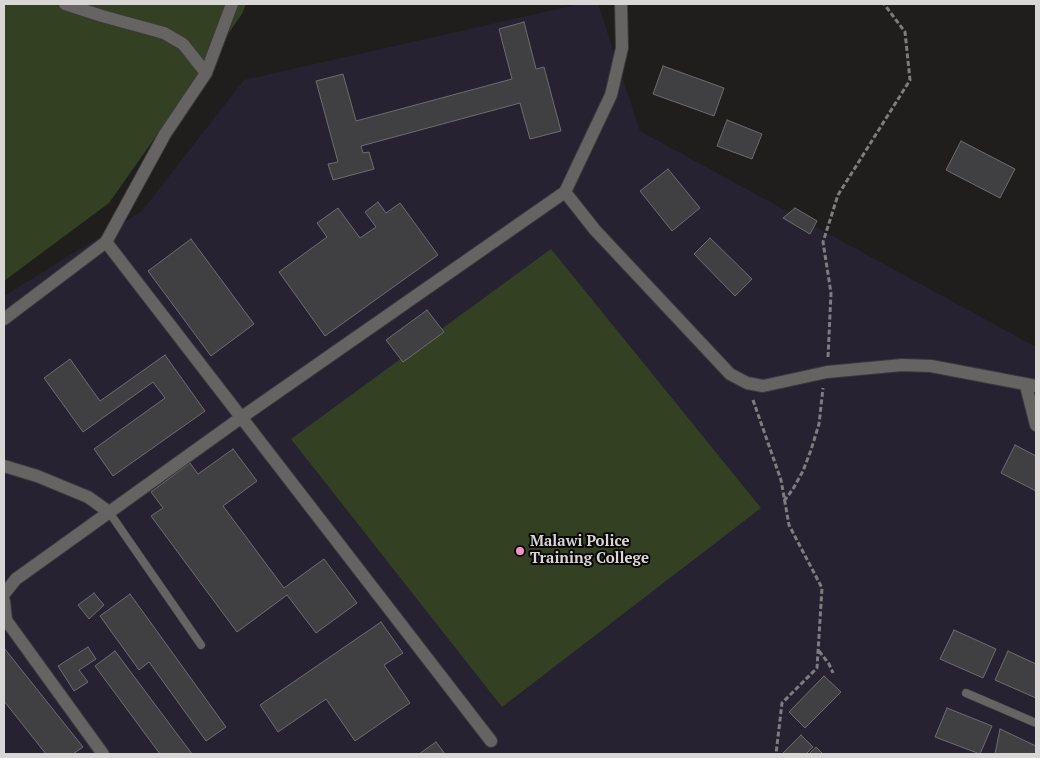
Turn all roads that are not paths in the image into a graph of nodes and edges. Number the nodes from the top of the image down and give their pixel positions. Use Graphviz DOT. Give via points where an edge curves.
graph roads {
  1 [pos="65,4"];
  2 [pos="232,4"];
  3 [pos="621,4"];
  4 [pos="206,73"];
  5 [pos="565,192"];
  6 [pos="106,242"];
  7 [pos="4,319"];
  8 [pos="1031,386"];
  9 [pos="242,417"];
  10 [pos="1036,425"];
  11 [pos="4,466"];
  12 [pos="109,512"];
  13 [pos="4,594"];
  14 [pos="4,601"];
  15 [pos="201,645"];
  16 [pos="966,693"];
  17 [pos="1036,723"];
  18 [pos="491,741"];
  19 [pos="103,754"];
  1 -- 4 [label="street" via="164,33 183,44"];
  2 -- 4 [label="street"];
  3 -- 5 [label="street" via="622,48 611,95"];
  4 -- 6 [label="street" via="165,134"];
  5 -- 8 [label="street" via="595,230 730,374 748,383 763,386 827,372 902,365 931,366"];
  5 -- 9 [label="street"];
  6 -- 7 [label="street"];
  6 -- 9 [label="street"];
  8 -- 10 [label="street"];
  9 -- 12 [label="street"];
  9 -- 18 [label="street"];
  11 -- 12 [label="street" via="88,497"];
  12 -- 13 [label="street" via="16,579"];
  12 -- 15 [label="lane"];
  14 -- 19 [label="street" via="6,620"];
  16 -- 17 [label="lane"];
}
